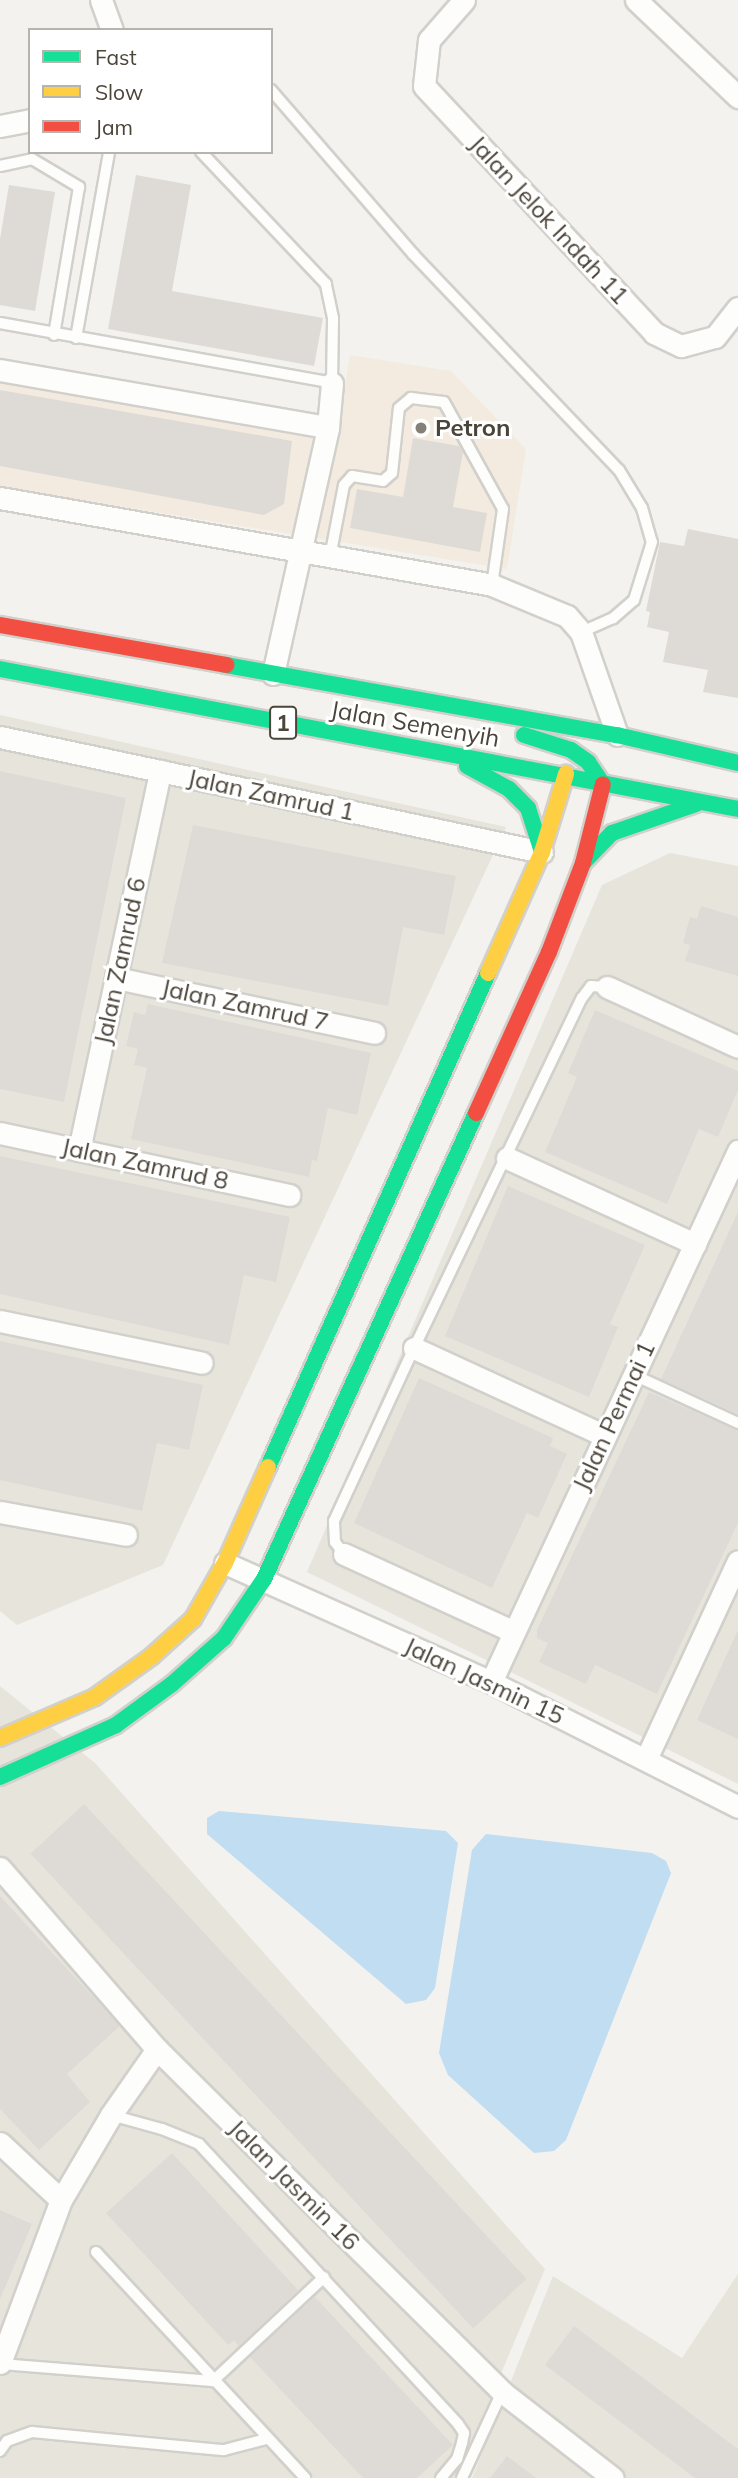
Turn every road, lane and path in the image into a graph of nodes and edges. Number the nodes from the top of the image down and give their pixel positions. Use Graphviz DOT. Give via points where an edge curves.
graph roads {
  1 [pos="101,0"];
  2 [pos="464,0"];
  3 [pos="636,0"];
  4 [pos="111,28"];
  5 [pos="273,92"];
  6 [pos="738,97"];
  7 [pos="28,120"];
  8 [pos="0,126"];
  9 [pos="109,154"];
  10 [pos="203,154"];
  11 [pos="0,166"];
  12 [pos="69,245"];
  13 [pos="92,248"];
  14 [pos="738,308"];
  15 [pos="0,323"];
  16 [pos="54,335"];
  17 [pos="76,338"];
  18 [pos="0,370"];
  19 [pos="331,383"];
  20 [pos="328,428"];
  21 [pos="0,498"];
  22 [pos="300,551"];
  23 [pos="330,557"];
  24 [pos="492,585"];
  25 [pos="0,625"];
  26 [pos="581,632"];
  27 [pos="0,669"];
  28 [pos="272,674"];
  29 [pos="342,687"];
  30 [pos="402,714"];
  31 [pos="479,727"];
  32 [pos="617,735"];
  33 [pos="0,737"];
  34 [pos="435,752"];
  35 [pos="594,759"];
  36 [pos="738,764"];
  37 [pos="694,770"];
  38 [pos="160,771"];
  39 [pos="566,774"];
  40 [pos="738,776"];
  41 [pos="603,784"];
  42 [pos="701,802"];
  43 [pos="738,809"];
  44 [pos="542,852"];
  45 [pos="583,863"];
  46 [pos="116,978"];
  47 [pos="607,987"];
  48 [pos="374,1033"];
  49 [pos="738,1046"];
  50 [pos="0,1133"];
  51 [pos="79,1150"];
  52 [pos="738,1151"];
  53 [pos="508,1158"];
  54 [pos="289,1195"];
  55 [pos="695,1244"];
  56 [pos="0,1321"];
  57 [pos="414,1348"];
  58 [pos="202,1363"];
  59 [pos="634,1375"];
  60 [pos="738,1423"];
  61 [pos="605,1436"];
  62 [pos="0,1512"];
  63 [pos="126,1535"];
  64 [pos="344,1554"];
  65 [pos="738,1561"];
  66 [pos="225,1563"];
  67 [pos="264,1579"];
  68 [pos="514,1632"];
  69 [pos="491,1682"];
  70 [pos="0,1738"];
  71 [pos="646,1759"];
  72 [pos="0,1777"];
  73 [pos="738,1807"];
  74 [pos="0,1868"];
  75 [pos="157,2049"];
  76 [pos="111,2115"];
  77 [pos="0,2143"];
  78 [pos="61,2200"];
  79 [pos="96,2252"];
  80 [pos="324,2277"];
  81 [pos="0,2363"];
  82 [pos="213,2381"];
  83 [pos="502,2392"];
  84 [pos="267,2439"];
  85 [pos="0,2451"];
  86 [pos="305,2478"];
  87 [pos="441,2478"];
  88 [pos="461,2478"];
  89 [pos="613,2478"];
  1 -- 4 [label="street"];
  2 -- 14 [label="street, Jalan Jelok Indah 11" via="429,40 424,86 654,333 681,346 715,337"];
  3 -- 6 [label="street"];
  5 -- 26 [label="lane" via="414,254 619,470 642,508 652,542 634,600 613,618"];
  7 -- 8 [label="street"];
  9 -- 13 [label="lane"];
  10 -- 19 [label="lane" via="326,284 333,318"];
  11 -- 12 [label="lane" via="32,159 79,187"];
  12 -- 13 [label="lane"];
  12 -- 16 [label="lane"];
  13 -- 17 [label="lane"];
  15 -- 16 [label="lane"];
  16 -- 17 [label="lane"];
  17 -- 19 [label="lane"];
  18 -- 20 [label="street"];
  19 -- 20 [label="street"];
  20 -- 22 [label="street"];
  21 -- 22 [label="street"];
  22 -- 23 [label="street"];
  22 -- 28 [label="street"];
  23 -- 24 [label="street"];
  23 -- 24 [label="lane" via="344,485 352,476 383,481 392,473 399,408 411,398 444,402 503,509"];
  24 -- 26 [label="street" via="567,616"];
  25 -- 28 [label="street, Jalan Semenyih / 1"];
  26 -- 32 [label="street"];
  27 -- 34 [label="street, Jalan Semenyih / 1"];
  28 -- 29 [label="street, Jalan Semenyih / 1"];
  29 -- 30 [label="street"];
  29 -- 32 [label="street, Jalan Semenyih / 1"];
  31 -- 35 [label="street" via="553,742"];
  32 -- 36 [label="street, Jalan Semenyih / 1"];
  33 -- 38 [label="street, Jalan Zamrud 1"];
  34 -- 39 [label="street, Jalan Semenyih / 1"];
  34 -- 44 [label="street" via="509,789 528,808"];
  35 -- 39 [label="street"];
  35 -- 41 [label="street"];
  37 -- 40 [label="street"];
  38 -- 44 [label="street, Jalan Zamrud 1"];
  38 -- 46 [label="street, Jalan Zamrud 6"];
  39 -- 41 [label="street, Jalan Semenyih / 1"];
  39 -- 44 [label="street"];
  41 -- 42 [label="street, Jalan Semenyih / 1"];
  41 -- 45 [label="street"];
  42 -- 43 [label="street, Jalan Semenyih / 1"];
  42 -- 45 [label="street" via="612,833"];
  44 -- 66 [label="street"];
  45 -- 67 [label="street" via="549,952"];
  46 -- 48 [label="street, Jalan Zamrud 7"];
  46 -- 51 [label="street, Jalan Zamrud 6"];
  47 -- 49 [label="street"];
  47 -- 53 [label="lane" via="591,986 582,998"];
  50 -- 51 [label="street, Jalan Zamrud 8"];
  51 -- 54 [label="street, Jalan Zamrud 8"];
  52 -- 55 [label="street, Jalan Permai 1"];
  53 -- 55 [label="street"];
  53 -- 57 [label="lane"];
  55 -- 59 [label="street, Jalan Permai 1"];
  56 -- 58 [label="street"];
  57 -- 61 [label="street"];
  57 -- 64 [label="lane" via="334,1521 335,1542"];
  59 -- 60 [label="lane"];
  59 -- 61 [label="street, Jalan Permai 1"];
  61 -- 68 [label="street, Jalan Permai 1"];
  62 -- 63 [label="street"];
  64 -- 68 [label="street"];
  65 -- 71 [label="street"];
  66 -- 67 [label="street, Jalan Jasmin 15"];
  66 -- 70 [label="street" via="193,1619 152,1656 95,1697"];
  67 -- 69 [label="street, Jalan Jasmin 15"];
  67 -- 72 [label="street" via="223,1638 172,1684 116,1725"];
  68 -- 69 [label="street, Jalan Permai 1"];
  69 -- 71 [label="street, Jalan Jasmin 15"];
  71 -- 73 [label="street, Jalan Jasmin 15"];
  74 -- 75 [label="street, Jalan Jasmin 16"];
  75 -- 76 [label="street"];
  75 -- 83 [label="street, Jalan Jasmin 16"];
  76 -- 78 [label="street"];
  76 -- 80 [label="lane" via="199,2144"];
  77 -- 78 [label="street"];
  78 -- 81 [label="street"];
  79 -- 82 [label="lane"];
  80 -- 82 [label="lane"];
  80 -- 87 [label="lane" via="464,2432 457,2459"];
  81 -- 82 [label="lane"];
  82 -- 84 [label="lane"];
  83 -- 88 [label="lane"];
  83 -- 89 [label="street, Jalan Jasmin 16"];
  84 -- 85 [label="lane" via="224,2450 32,2432 7,2441"];
  84 -- 86 [label="lane"];
}
